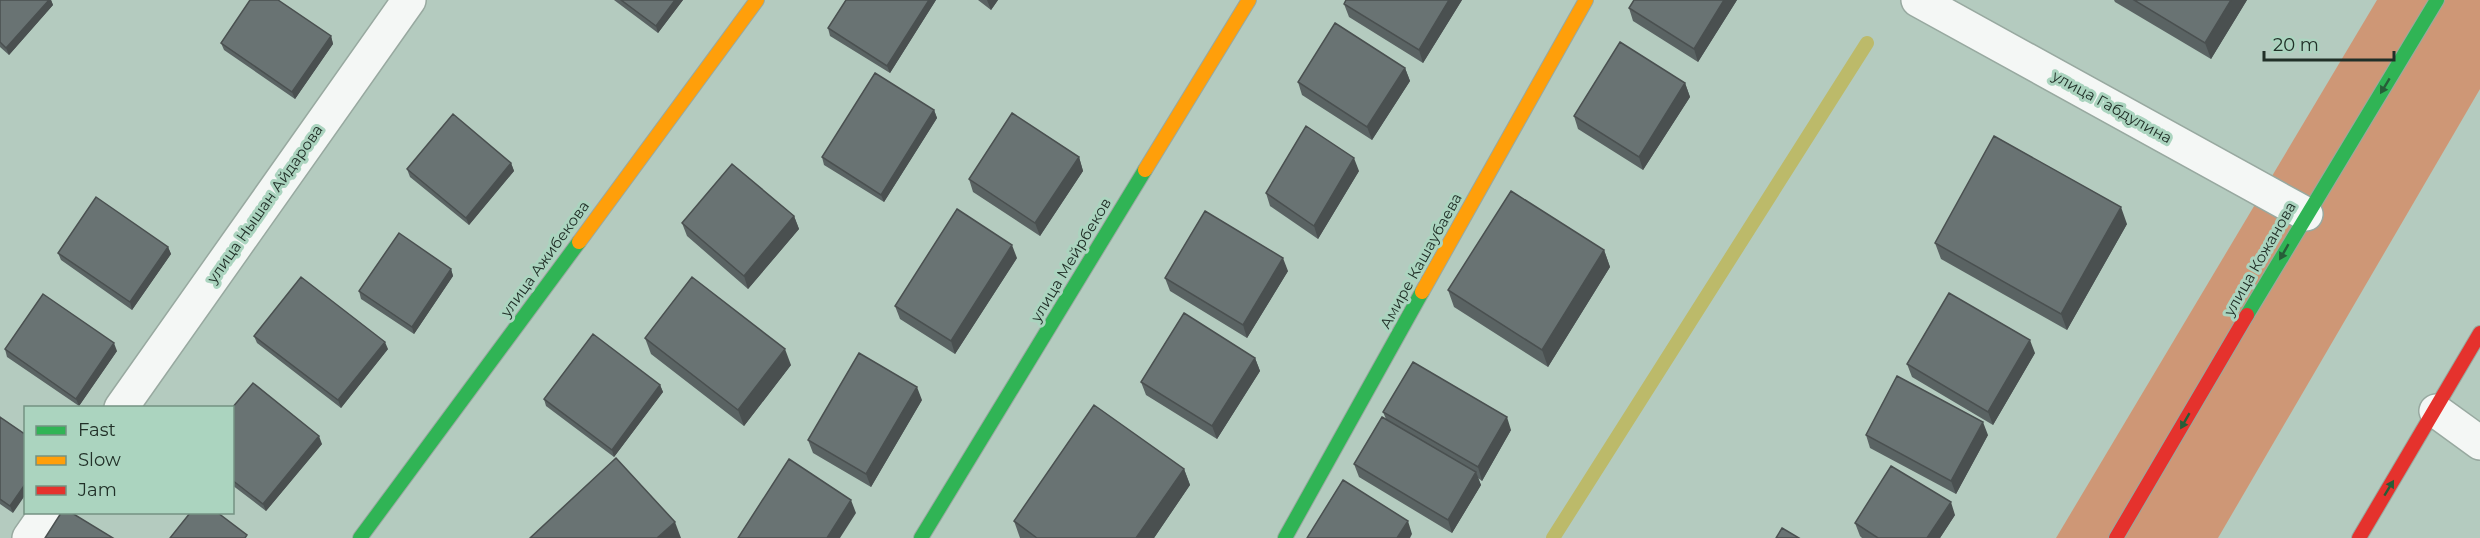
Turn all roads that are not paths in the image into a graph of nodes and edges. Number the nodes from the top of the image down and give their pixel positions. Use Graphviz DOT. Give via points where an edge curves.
graph roads {
  1 [pos="409,0"];
  2 [pos="757,0"];
  3 [pos="1249,0"];
  4 [pos="1586,0"];
  5 [pos="1918,0"];
  6 [pos="2437,0"];
  7 [pos="2306,214"];
  8 [pos="2480,333"];
  9 [pos="122,406"];
  10 [pos="2436,411"];
  11 [pos="2480,443"];
  12 [pos="46,514"];
  13 [pos="29,538"];
  14 [pos="360,538"];
  15 [pos="921,538"];
  16 [pos="1285,538"];
  17 [pos="2116,538"];
  18 [pos="2359,538"];
  1 -- 9 [label="street, улица Нышан Айдарова"];
  2 -- 14 [label="street, улица Ажибекова"];
  3 -- 15 [label="street, улица Мейрбеков"];
  4 -- 16 [label="street, Амире Кашаубаева"];
  5 -- 7 [label="street, улица Габдулина"];
  6 -- 7 [label="street, улица Кожанова, one-way"];
  7 -- 17 [label="street, улица Кожанова, one-way"];
  8 -- 10 [label="street"];
  10 -- 11 [label="street"];
  18 -- 10 [label="street, one-way"];
  12 -- 13 [label="street"];
}
